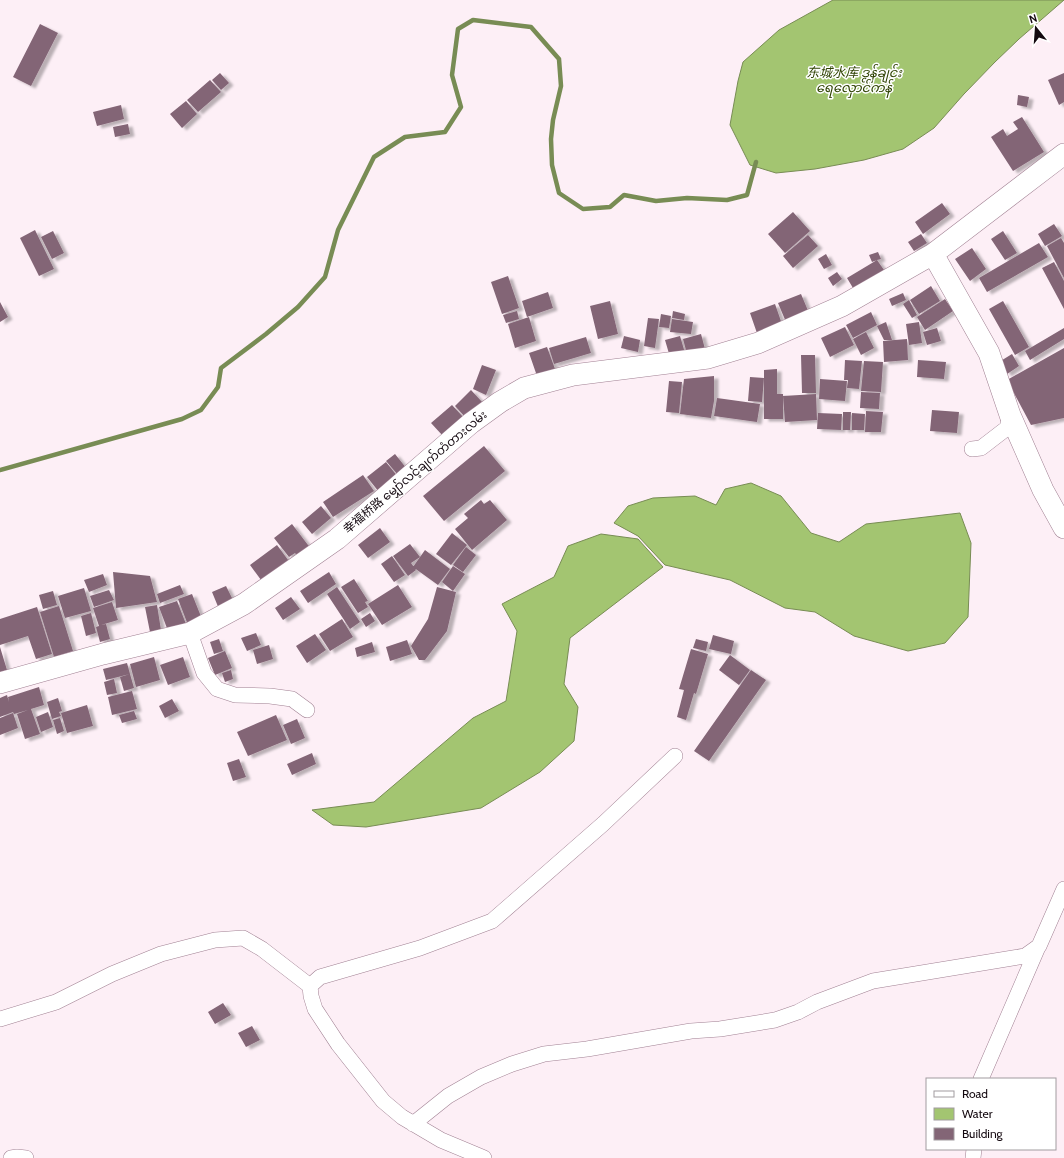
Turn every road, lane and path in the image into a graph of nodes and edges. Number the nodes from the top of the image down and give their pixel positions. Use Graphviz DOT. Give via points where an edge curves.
graph roads {
  1 [pos="1064,154"];
  2 [pos="933,254"];
  3 [pos="1010,415"];
  4 [pos="972,449"];
  5 [pos="1064,528"];
  6 [pos="190,632"];
  7 [pos="0,683"];
  8 [pos="307,710"];
  9 [pos="675,756"];
  10 [pos="1064,889"];
  11 [pos="1039,946"];
  12 [pos="310,986"];
  13 [pos="0,1019"];
  14 [pos="981,1078"];
  15 [pos="414,1124"];
  16 [pos="11,1158"];
  17 [pos="26,1158"];
  18 [pos="484,1158"];
  1 -- 2 [label="main road, 幸福桥路 မျှော်လင့်ချက်တံတားလမ်း"];
  2 -- 3 [label="main road" via="989,353"];
  2 -- 6 [label="main road, 幸福桥路 မျှော်လင့်ချက်တံတားလမ်း" via="842,306 758,343 708,358 573,374 524,388 471,423 337,539 244,604"];
  3 -- 4 [label="street" via="1007,428 981,448"];
  3 -- 5 [label="main road" via="1043,490"];
  6 -- 7 [label="main road, 幸福桥路 မျှော်လင့်ချက်တံတားလမ်း"];
  6 -- 8 [label="street" via="204,673 217,689 235,695 292,699"];
  9 -- 12 [label="street" via="603,824 492,921 420,948 320,977"];
  10 -- 11 [label="street"];
  11 -- 14 [label="street"];
  11 -- 15 [label="street" via="1025,956 873,981 775,1020 544,1054 481,1077 448,1096"];
  12 -- 13 [label="street" via="244,938 215,940 161,954 112,974 56,1002"];
  12 -- 15 [label="street" via="315,1009 338,1044 383,1101"];
  15 -- 18 [label="street" via="441,1140"];
  16 -- 17 [label="street"];
}
